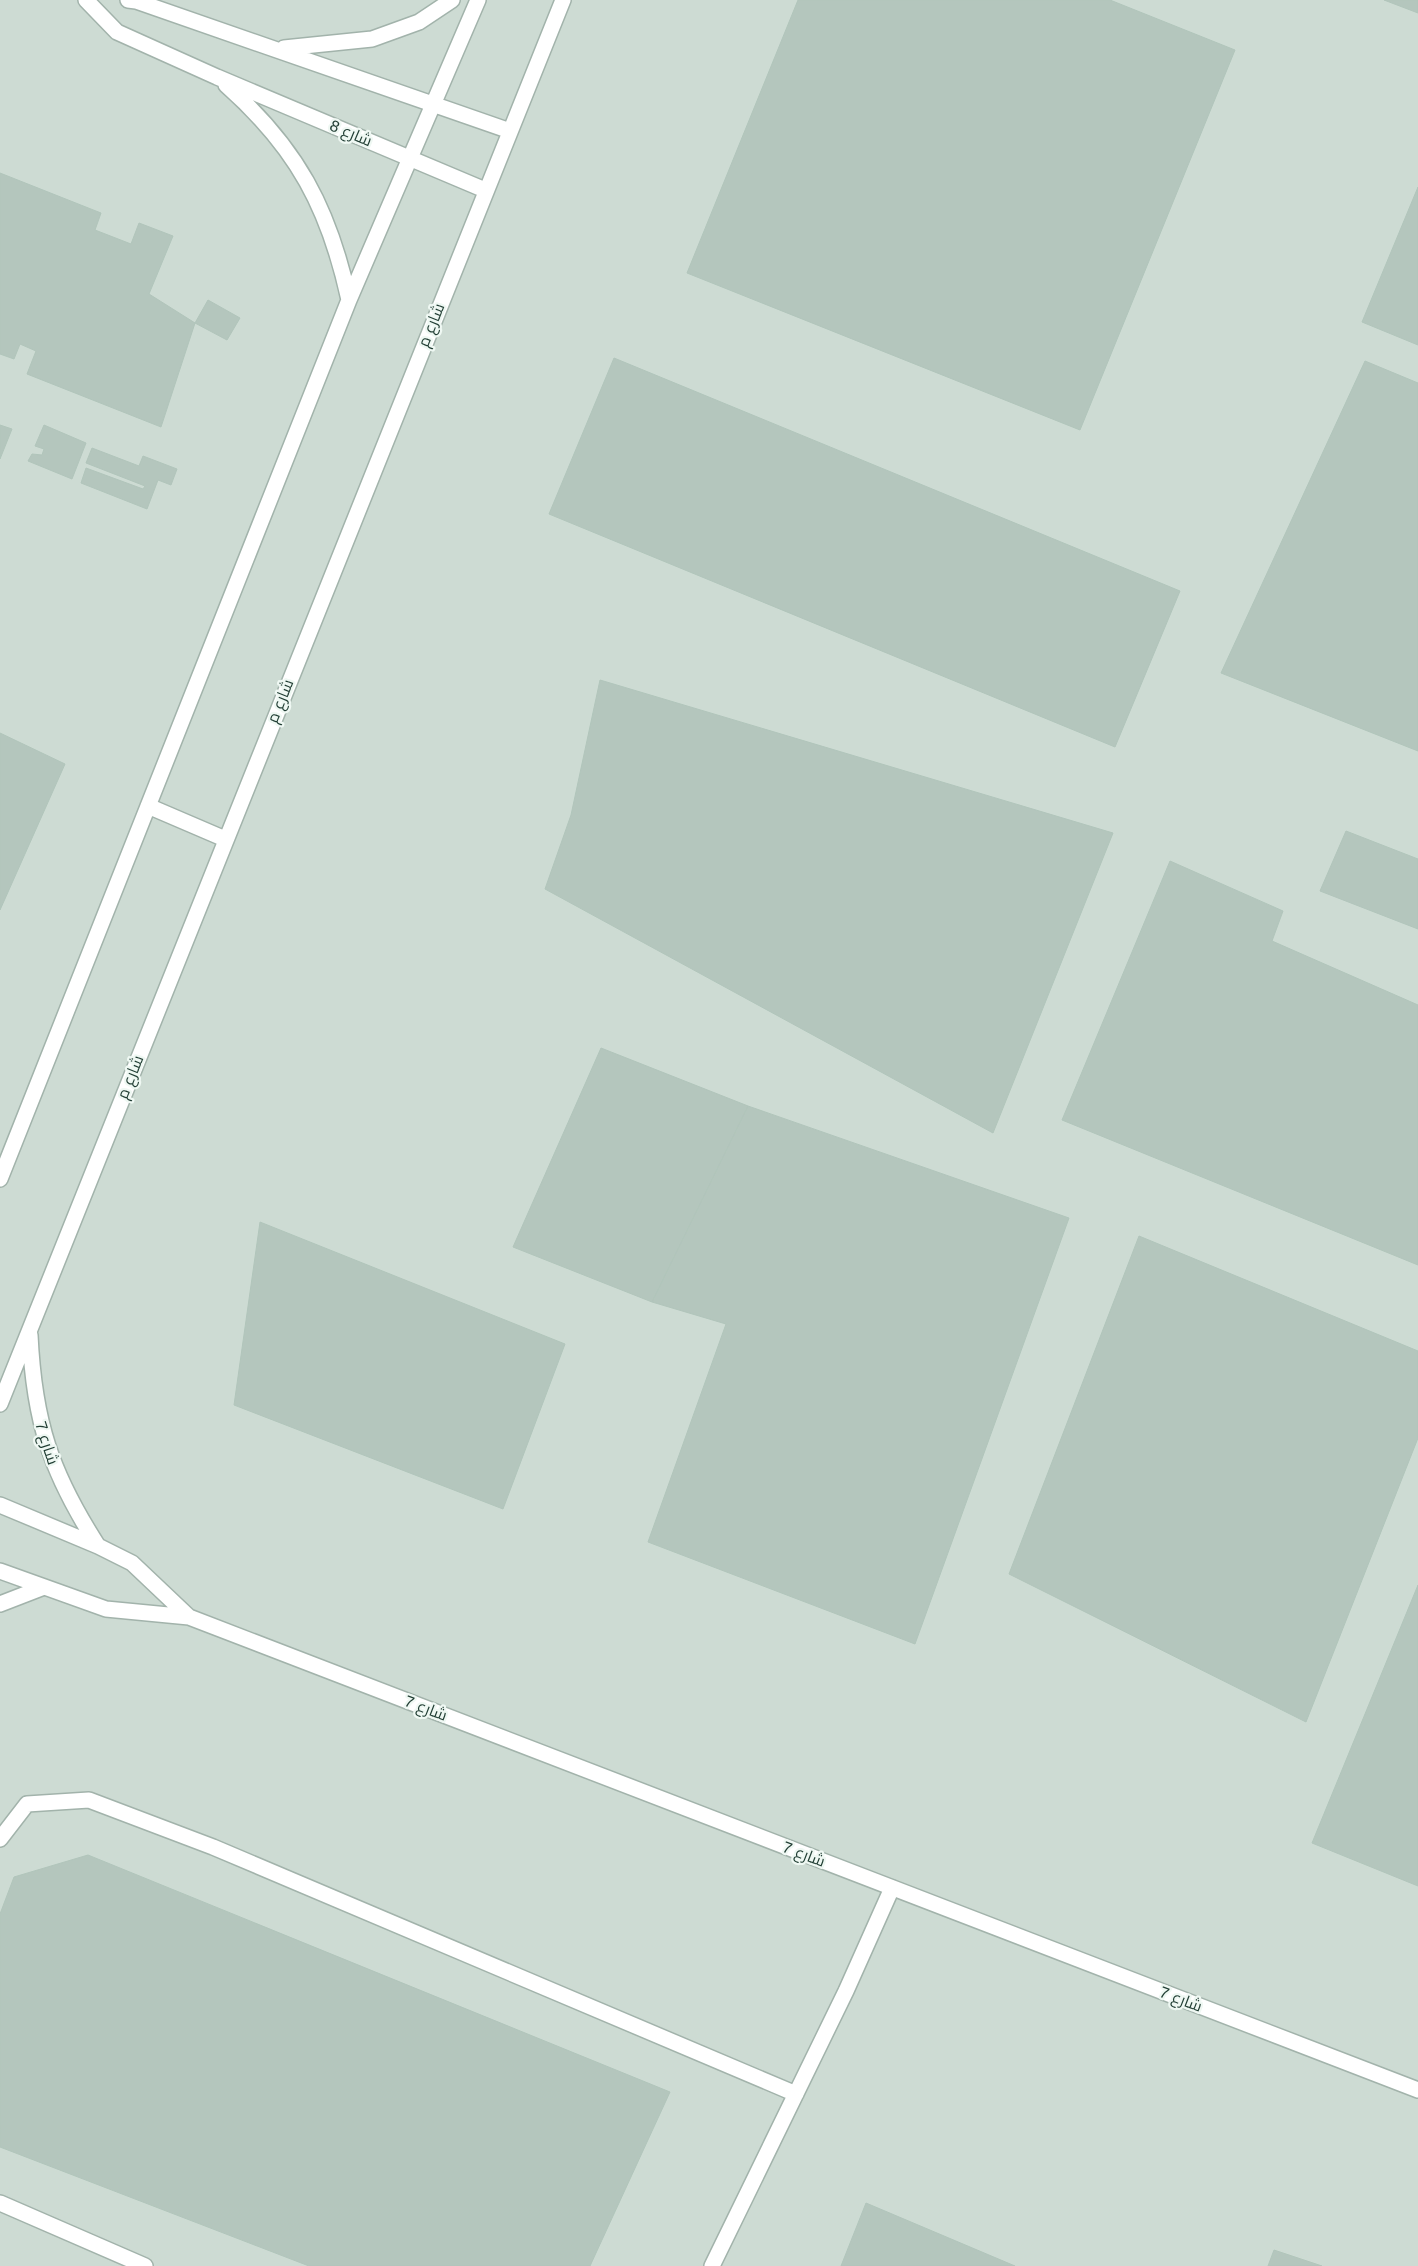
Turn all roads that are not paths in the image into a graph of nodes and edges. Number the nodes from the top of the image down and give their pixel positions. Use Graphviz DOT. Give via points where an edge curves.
graph roads {
  1 [pos="86,0"];
  2 [pos="128,0"];
  3 [pos="452,0"];
  4 [pos="478,0"];
  5 [pos="563,0"];
  6 [pos="276,49"];
  7 [pos="217,77"];
  8 [pos="433,103"];
  9 [pos="510,131"];
  10 [pos="410,158"];
  11 [pos="485,190"];
  12 [pos="349,300"];
  13 [pos="148,806"];
  14 [pos="225,839"];
  15 [pos="0,1179"];
  16 [pos="30,1329"];
  17 [pos="0,1404"];
  18 [pos="0,1505"];
  19 [pos="98,1546"];
  20 [pos="0,1571"];
  21 [pos="44,1587"];
  22 [pos="0,1604"];
  23 [pos="189,1617"];
  24 [pos="0,1839"];
  25 [pos="892,1888"];
  26 [pos="1418,2090"];
  27 [pos="796,2094"];
  28 [pos="0,2203"];
  29 [pos="145,2266"];
  30 [pos="712,2266"];
  1 -- 7 [label="street, شارع 8" via="117,32"];
  2 -- 6 [label="street"];
  3 -- 6 [label="street" via="419,22 372,39"];
  4 -- 8 [label="street"];
  5 -- 9 [label="street, شارع م"];
  6 -- 8 [label="street"];
  7 -- 10 [label="street, شارع 8"];
  7 -- 12 [label="street, شارع 8" via="274,133 305,176 340,257"];
  8 -- 9 [label="street"];
  8 -- 10 [label="street"];
  9 -- 11 [label="street, شارع م"];
  10 -- 11 [label="street, شارع 8"];
  10 -- 12 [label="street"];
  11 -- 14 [label="street, شارع م"];
  12 -- 13 [label="street"];
  13 -- 14 [label="street"];
  13 -- 15 [label="street"];
  14 -- 16 [label="street, شارع م"];
  16 -- 17 [label="street, شارع م"];
  16 -- 19 [label="street, شارع 7" via="32,1375 45,1439 74,1508"];
  18 -- 19 [label="street, شارع 7"];
  19 -- 23 [label="street, شارع 7" via="132,1563"];
  20 -- 21 [label="street, شارع 7"];
  21 -- 22 [label="street"];
  21 -- 23 [label="street, شارع 7" via="106,1609"];
  23 -- 25 [label="street, شارع 7"];
  24 -- 27 [label="street" via="26,1804 89,1800 213,1847"];
  25 -- 26 [label="street, شارع 7"];
  25 -- 27 [label="street"];
  27 -- 30 [label="street"];
  28 -- 29 [label="street"];
}
